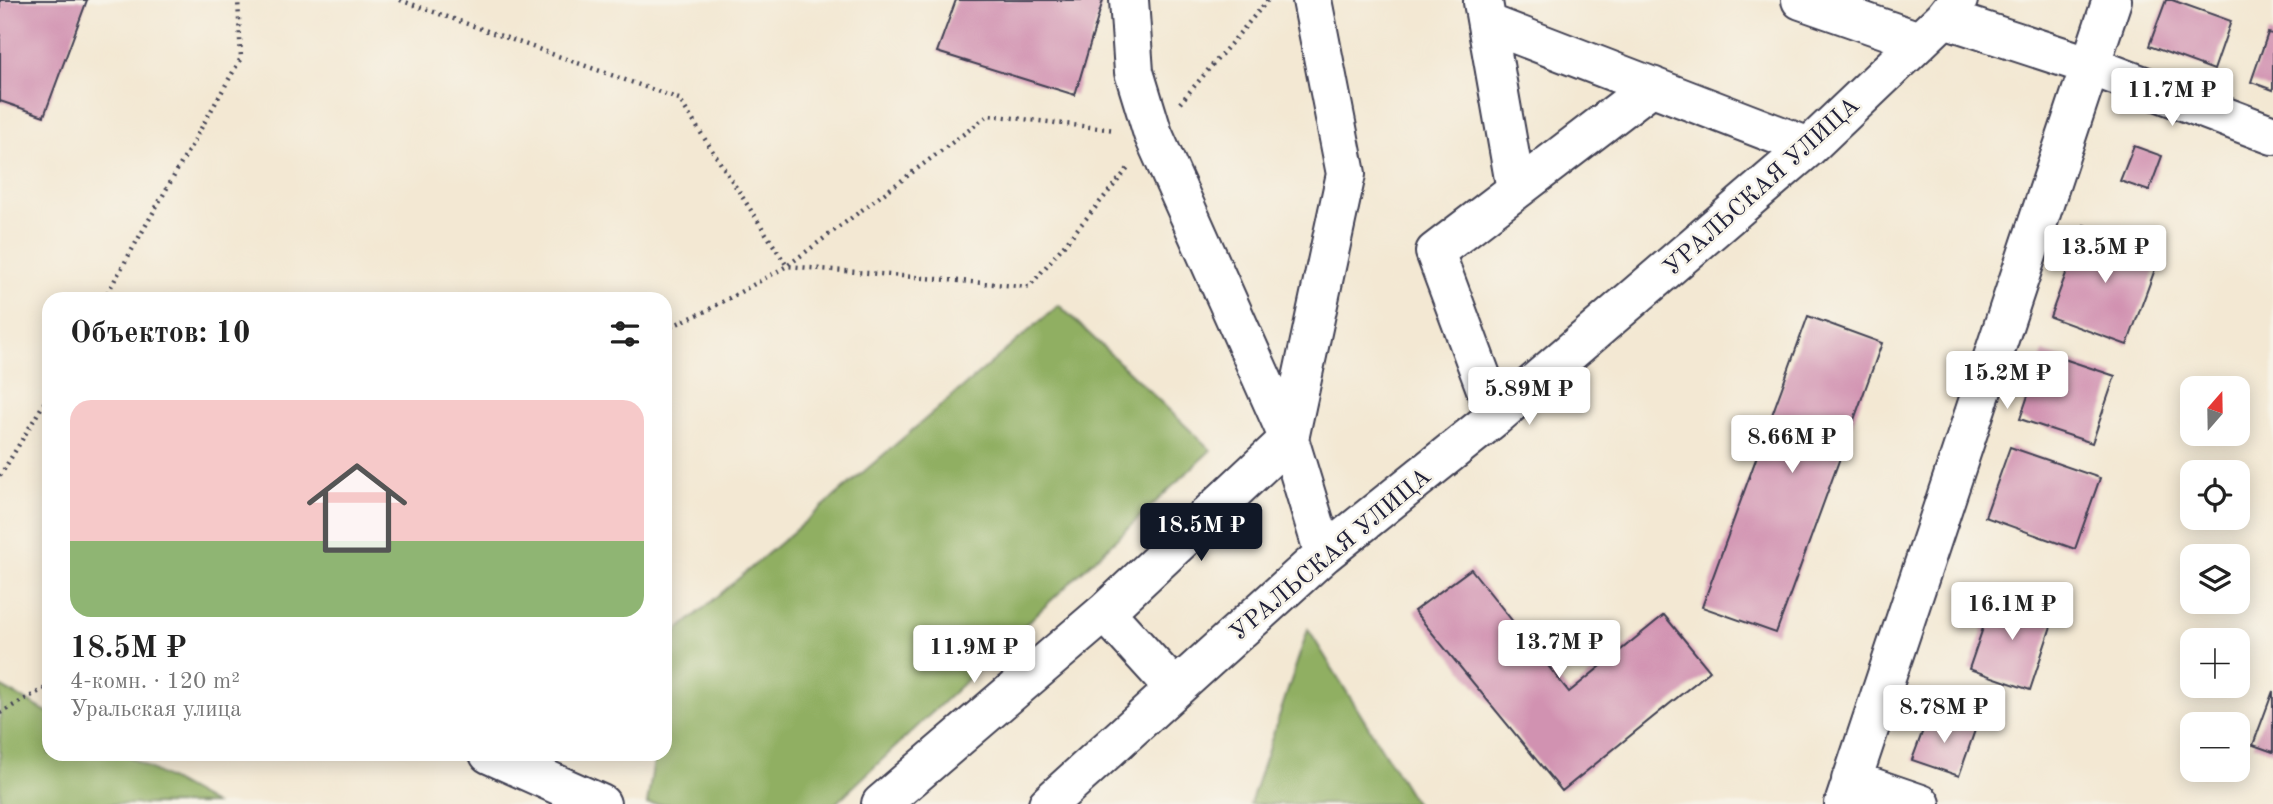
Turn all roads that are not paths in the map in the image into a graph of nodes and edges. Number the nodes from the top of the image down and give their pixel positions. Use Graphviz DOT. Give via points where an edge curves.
graph roads {
  1 [pos="1129,0"];
  2 [pos="1312,0"];
  3 [pos="1801,0"];
  4 [pos="2112,0"];
  5 [pos="1485,12"];
  6 [pos="1940,20"];
  7 [pos="2091,66"];
  8 [pos="1652,86"];
  9 [pos="2273,135"];
  10 [pos="1809,147"];
  11 [pos="1516,190"];
  12 [pos="1496,416"];
  13 [pos="1289,439"];
  14 [pos="1324,554"];
  15 [pos="1105,612"];
  16 [pos="1175,689"];
  17 [pos="505,761"];
  18 [pos="1848,792"];
  19 [pos="601,804"];
  20 [pos="881,804"];
  21 [pos="1048,804"];
  22 [pos="1922,804"];
  1 -- 13 [label="street" via="1134,72 1154,135"];
  2 -- 13 [label="street" via="1346,174"];
  3 -- 6 [label="street"];
  4 -- 7 [label="street"];
  5 -- 8 [label="street"];
  5 -- 11 [label="street"];
  6 -- 7 [label="street"];
  6 -- 10 [label="street, УРАЛЬСКАЯ УЛИЦА"];
  7 -- 9 [label="street"];
  7 -- 18 [label="street"];
  8 -- 10 [label="street"];
  8 -- 11 [label="street"];
  10 -- 12 [label="street, УРАЛЬСКАЯ УЛИЦА"];
  11 -- 12 [label="street" via="1435,252"];
  12 -- 14 [label="street, УРАЛЬСКАЯ УЛИЦА"];
  13 -- 14 [label="street"];
  13 -- 15 [label="street"];
  14 -- 16 [label="street, УРАЛЬСКАЯ УЛИЦА"];
  15 -- 16 [label="street"];
  15 -- 20 [label="street"];
  16 -- 21 [label="street, УРАЛЬСКАЯ УЛИЦА"];
  17 -- 19 [label="street"];
  18 -- 22 [label="street"];
}
